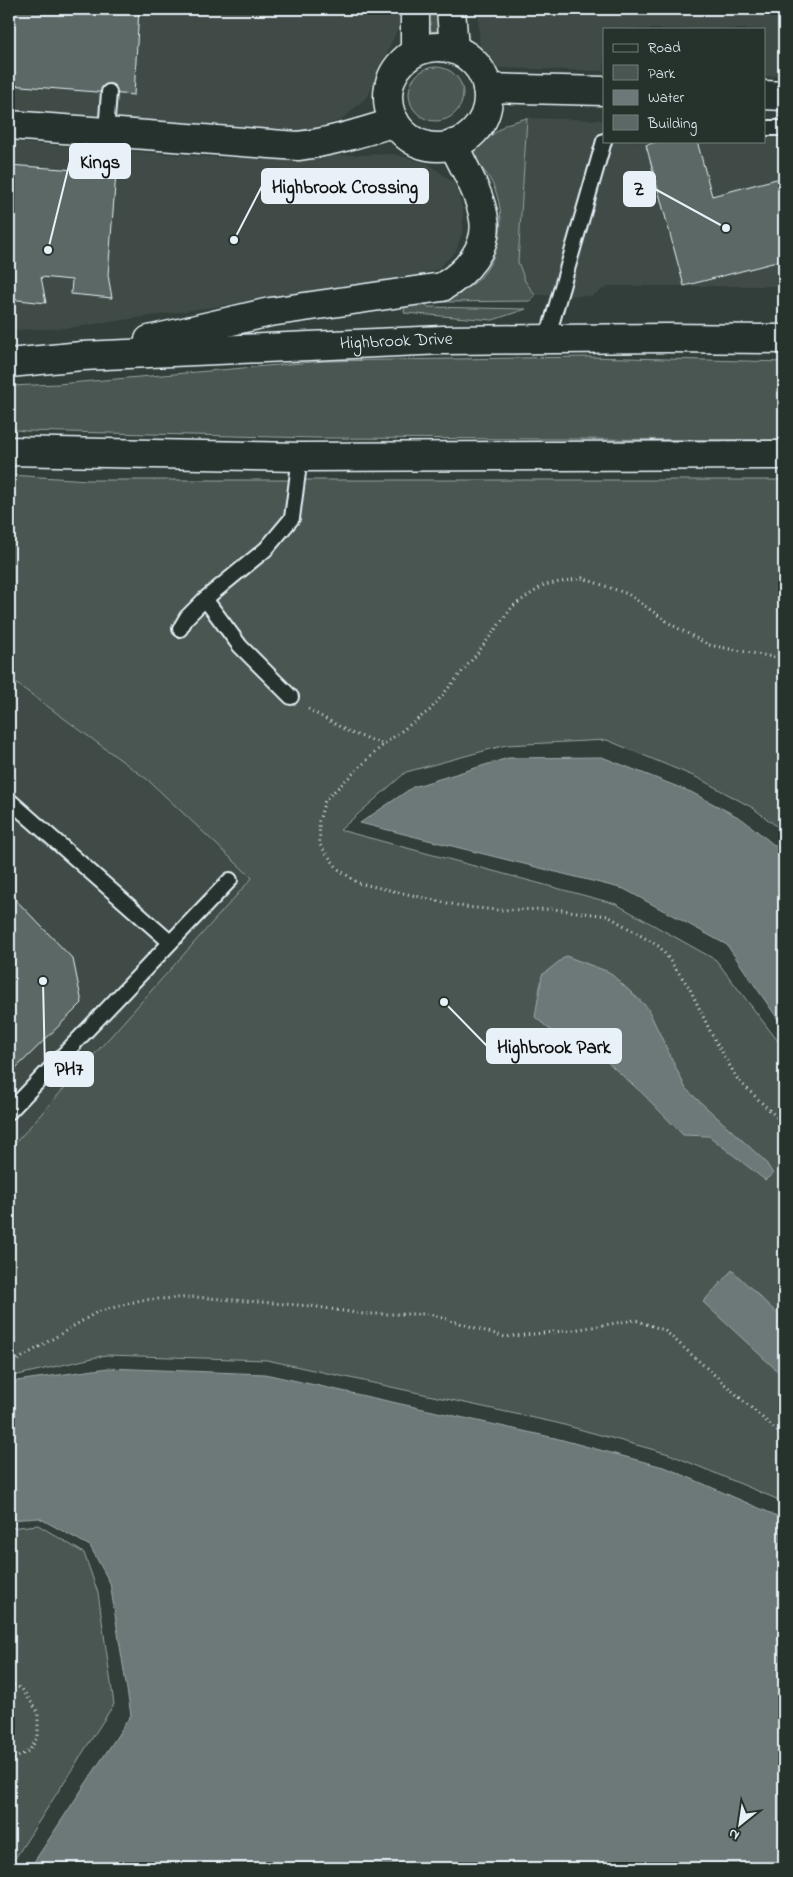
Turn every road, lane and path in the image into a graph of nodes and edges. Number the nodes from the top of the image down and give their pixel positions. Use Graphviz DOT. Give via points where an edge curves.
graph roads {
  1 [pos="415,9"];
  2 [pos="451,9"];
  3 [pos="454,49"];
  4 [pos="415,52"];
  5 [pos="487,88"];
  6 [pos="603,91"];
  7 [pos="109,92"];
  8 [pos="766,95"];
  9 [pos="784,96"];
  10 [pos="395,122"];
  11 [pos="9,125"];
  12 [pos="766,128"];
  13 [pos="784,128"];
  14 [pos="106,132"];
  15 [pos="604,142"];
  16 [pos="453,144"];
  17 [pos="547,339"];
  18 [pos="784,339"];
  19 [pos="82,356"];
  20 [pos="9,364"];
  21 [pos="9,452"];
  22 [pos="784,455"];
  23 [pos="300,456"];
  24 [pos="205,599"];
  25 [pos="180,629"];
  26 [pos="784,660"];
  27 [pos="291,698"];
  28 [pos="384,744"];
  29 [pos="9,800"];
  30 [pos="230,880"];
  31 [pos="170,942"];
  32 [pos="9,1112"];
  33 [pos="784,1124"];
  34 [pos="9,1365"];
  35 [pos="784,1437"];
  36 [pos="9,1683"];
  37 [pos="9,1762"];
  1 -- 4 [label="main road"];
  2 -- 3 [label="main road"];
  3 -- 4 [label="main road" via="434,47"];
  3 -- 5 [label="main road" via="472,60"];
  4 -- 10 [label="main road" via="397,68 389,88 388,100"];
  5 -- 6 [label="main road"];
  5 -- 16 [label="main road" via="487,106 481,122 474,132"];
  7 -- 14 [label="lane"];
  8 -- 9 [label="main road"];
  10 -- 14 [label="main road" via="346,137 298,146"];
  10 -- 16 [label="main road" via="404,133 426,145"];
  11 -- 14 [label="main road"];
  12 -- 13 [label="lane"];
  15 -- 17 [label="lane"];
  16 -- 19 [label="main road" via="476,194 484,220 483,234 472,262 442,287 270,312"];
  17 -- 18 [label="main road, Highbrook Drive"];
  17 -- 19 [label="main road, Highbrook Drive" via="443,340"];
  19 -- 20 [label="main road, Highbrook Drive"];
  21 -- 23 [label="main road"];
  22 -- 23 [label="main road"];
  23 -- 24 [label="lane" via="292,518 266,549"];
  24 -- 25 [label="lane"];
  24 -- 27 [label="lane" via="240,646"];
  26 -- 28 [label="path" via="709,645 672,625 628,594 582,578 544,585 513,606 430,710"];
  27 -- 28 [label="path" via="344,730"];
  28 -- 33 [label="path" via="325,800 319,821 320,845 338,869 358,883 465,907 554,909 608,916 660,947 689,987 738,1080"];
  29 -- 31 [label="lane"];
  30 -- 31 [label="lane"];
  31 -- 32 [label="lane"];
  34 -- 35 [label="path" via="97,1312 142,1300 195,1297 311,1306 363,1314 430,1314 505,1336 635,1320 664,1330"];
  36 -- 37 [label="path" via="22,1689 38,1712 38,1736 30,1750"];
}
